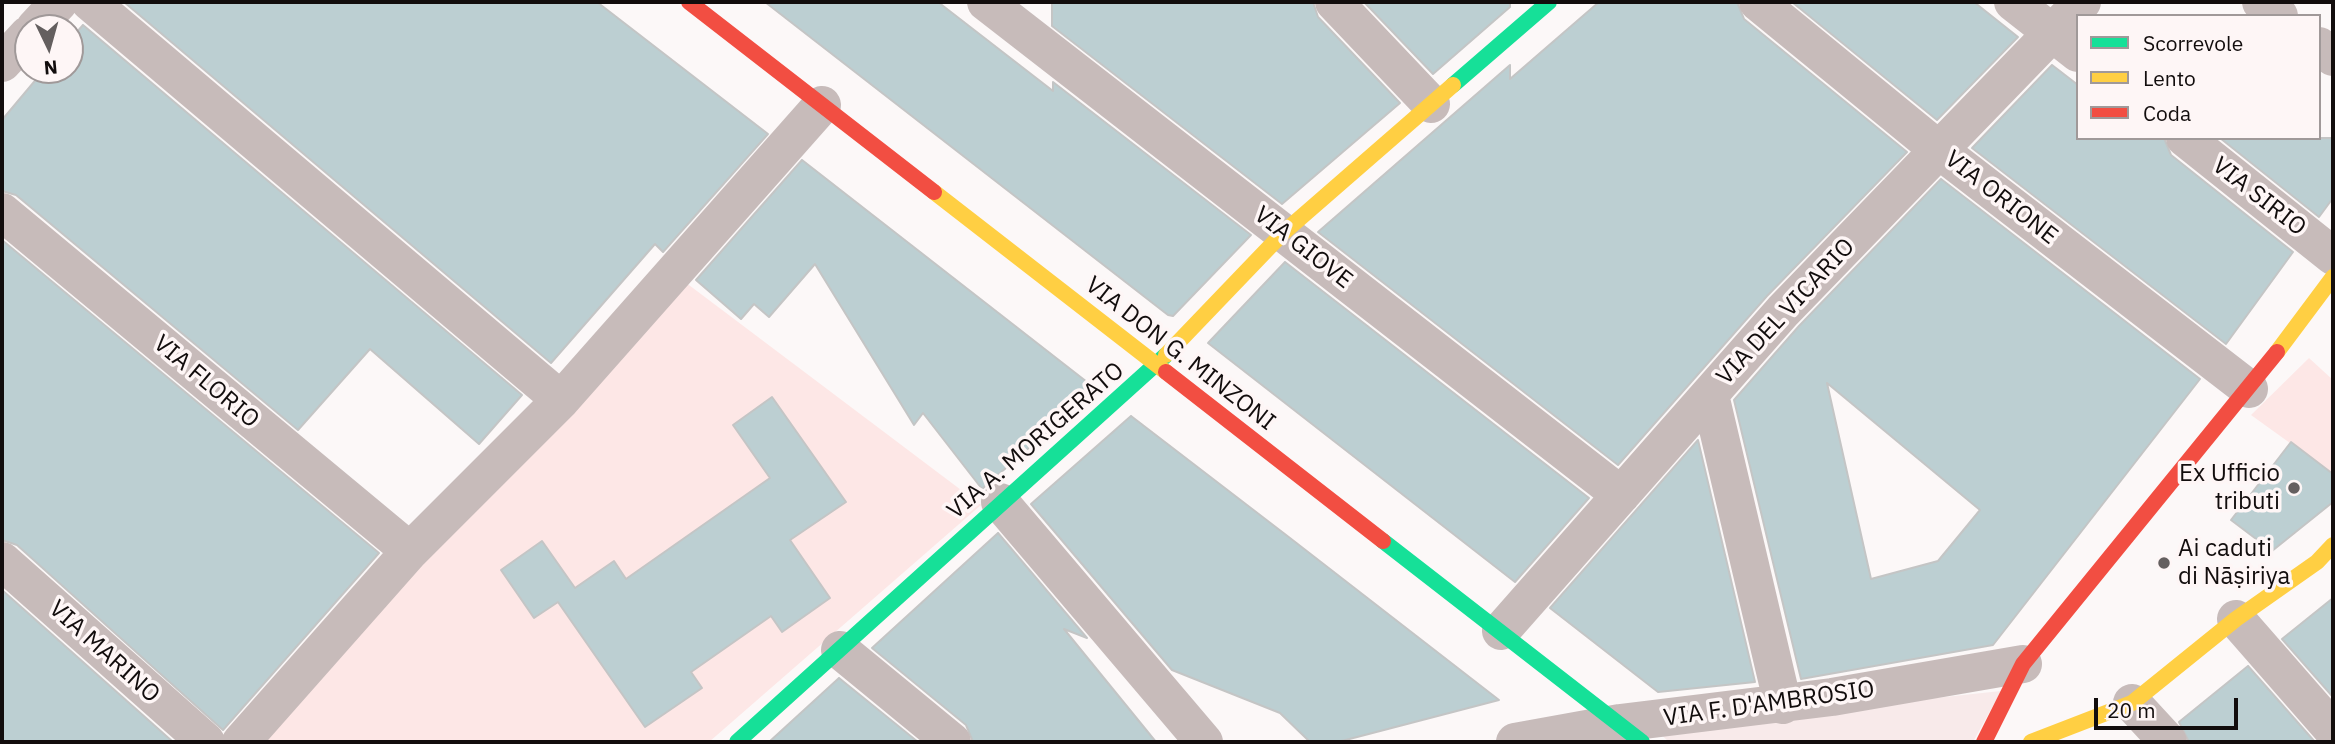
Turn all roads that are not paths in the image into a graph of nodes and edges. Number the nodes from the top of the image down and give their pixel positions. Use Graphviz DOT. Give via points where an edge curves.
graph roads {
  1 [pos="90,2"];
  2 [pos="689,2"];
  3 [pos="1334,2"];
  4 [pos="1758,2"];
  5 [pos="2013,2"];
  6 [pos="2261,2"];
  7 [pos="1541,5"];
  8 [pos="1002,8"];
  9 [pos="2276,14"];
  10 [pos="2076,16"];
  11 [pos="2065,43"];
  12 [pos="14,50"];
  13 [pos="2,63"];
  14 [pos="1431,104"];
  15 [pos="822,105"];
  16 [pos="2188,140"];
  17 [pos="1939,150"];
  18 [pos="2,212"];
  19 [pos="1283,233"];
  20 [pos="2333,256"];
  21 [pos="2333,277"];
  22 [pos="1157,364"];
  23 [pos="2249,389"];
  24 [pos="1710,395"];
  25 [pos="561,400"];
  26 [pos="1621,495"];
  27 [pos="1000,502"];
  28 [pos="2333,545"];
  29 [pos="410,551"];
  30 [pos="2,561"];
  31 [pos="2236,619"];
  32 [pos="1501,631"];
  33 [pos="840,650"];
  34 [pos="2023,664"];
  35 [pos="2132,703"];
  36 [pos="1783,705"];
  37 [pos="2333,730"];
  38 [pos="1631,733"];
  39 [pos="205,742"];
  40 [pos="241,742"];
  41 [pos="737,742"];
  42 [pos="952,742"];
  43 [pos="1204,742"];
  44 [pos="1516,742"];
  45 [pos="1984,742"];
  46 [pos="2031,742"];
  47 [pos="2168,742"];
  1 -- 25 [label="street"];
  2 -- 15 [label="street, VIA DON G. MINZONI"];
  3 -- 14 [label="street"];
  4 -- 17 [label="street, VIA ORIONE"];
  5 -- 11 [label="street"];
  6 -- 9 [label="street"];
  7 -- 14 [label="street, VIA A. MORIGERATO"];
  8 -- 19 [label="street, VIA GIOVE"];
  10 -- 11 [label="street, VIA DEL VICARIO"];
  11 -- 17 [label="street, VIA DEL VICARIO"];
  12 -- 13 [label="street"];
  14 -- 19 [label="street, VIA A. MORIGERATO"];
  15 -- 22 [label="street, VIA DON G. MINZONI"];
  15 -- 25 [label="street"];
  16 -- 20 [label="street, VIA SIRIO"];
  17 -- 23 [label="street, VIA ORIONE"];
  17 -- 24 [label="street, VIA DEL VICARIO" via="1783,311"];
  18 -- 29 [label="street, VIA FLORIO"];
  19 -- 22 [label="street, VIA A. MORIGERATO"];
  19 -- 26 [label="street, VIA GIOVE"];
  21 -- 23 [label="street"];
  22 -- 27 [label="street, VIA A. MORIGERATO"];
  22 -- 32 [label="street, VIA DON G. MINZONI"];
  23 -- 34 [label="street"];
  24 -- 26 [label="street, VIA DEL VICARIO"];
  24 -- 36 [label="street"];
  25 -- 29 [label="street"];
  26 -- 32 [label="street, VIA DEL VICARIO"];
  27 -- 33 [label="street, VIA A. MORIGERATO"];
  27 -- 43 [label="street"];
  28 -- 31 [label="street"];
  29 -- 40 [label="street"];
  30 -- 39 [label="street, VIA MARINO"];
  31 -- 35 [label="street"];
  31 -- 37 [label="street"];
  32 -- 38 [label="street, VIA DON G. MINZONI"];
  33 -- 41 [label="street, VIA A. MORIGERATO"];
  33 -- 42 [label="street"];
  34 -- 36 [label="street, VIA F. D'AMBROSIO"];
  34 -- 45 [label="street"];
  35 -- 46 [label="street"];
  35 -- 47 [label="street"];
  36 -- 38 [label="street, VIA F. D'AMBROSIO"];
  38 -- 44 [label="street, VIA F. D'AMBROSIO"];
}
